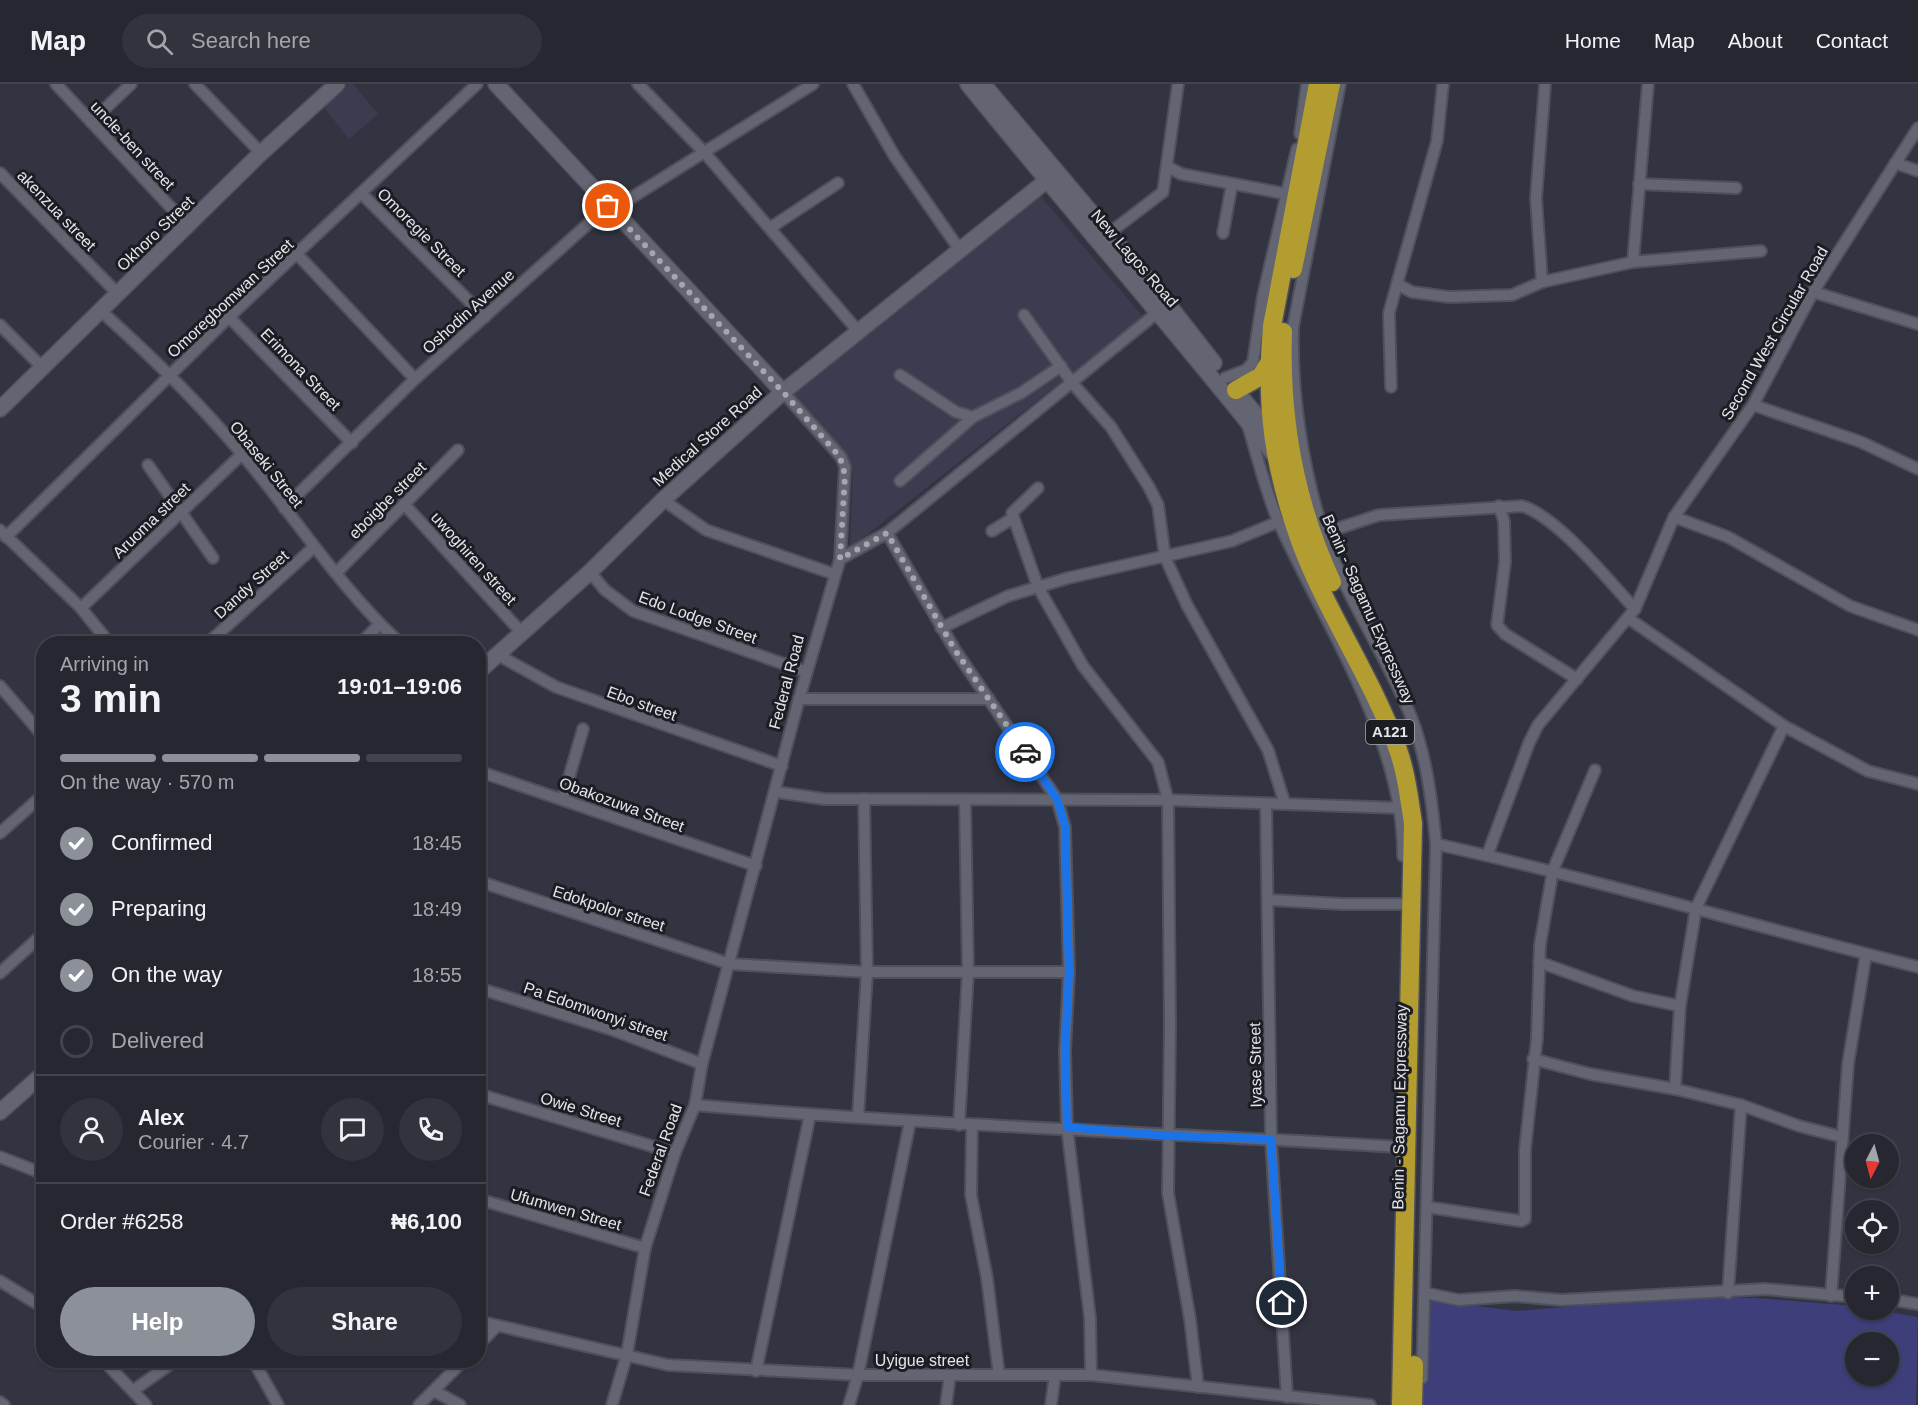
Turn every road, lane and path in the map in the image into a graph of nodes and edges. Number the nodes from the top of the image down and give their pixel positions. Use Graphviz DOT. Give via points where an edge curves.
graph roads {
  1 [pos="56,84"];
  2 [pos="131,84"];
  3 [pos="195,84"];
  4 [pos="477,84"];
  5 [pos="496,84"];
  6 [pos="638,84"];
  7 [pos="813,84"];
  8 [pos="852,84"];
  9 [pos="968,84"];
  10 [pos="983,84"];
  11 [pos="1178,84"];
  12 [pos="1307,84"];
  13 [pos="1318,84"];
  14 [pos="1331,84"];
  15 [pos="1340,84"];
  16 [pos="1443,84"];
  17 [pos="1545,84"];
  18 [pos="1648,84"];
  19 [pos="332,86"];
  20 [pos="91,122"];
  21 [pos="1918,128"];
  22 [pos="704,152"];
  23 [pos="261,153"];
  24 [pos="1895,163"];
  25 [pos="1168,167"];
  26 [pos="1918,171"];
  27 [pos="0,173"];
  28 [pos="1051,177"];
  29 [pos="838,183"];
  30 [pos="1232,184"];
  31 [pos="1639,184"];
  32 [pos="1736,188"];
  33 [pos="362,194"];
  34 [pos="1287,194"];
  35 [pos="610,208"];
  36 [pos="189,227"];
  37 [pos="771,228"];
  38 [pos="1223,233"];
  39 [pos="1108,234"];
  40 [pos="959,249"];
  41 [pos="1761,251"];
  42 [pos="297,254"];
  43 [pos="1633,262"];
  44 [pos="1542,282"];
  45 [pos="1397,284"];
  46 [pos="1813,292"];
  47 [pos="118,294"];
  48 [pos="101,311"];
  49 [pos="1158,312"];
  50 [pos="1024,315"];
  51 [pos="229,317"];
  52 [pos="485,317"];
  53 [pos="1918,324"];
  54 [pos="0,325"];
  55 [pos="858,331"];
  56 [pos="1269,363"];
  57 [pos="1061,366"];
  58 [pos="44,369"];
  59 [pos="171,374"];
  60 [pos="900,375"];
  61 [pos="415,379"];
  62 [pos="1073,384"];
  63 [pos="1230,384"];
  64 [pos="1391,387"];
  65 [pos="783,392"];
  66 [pos="1753,405"];
  67 [pos="0,409"];
  68 [pos="974,417"];
  69 [pos="1245,417"];
  70 [pos="1271,432"];
  71 [pos="352,443"];
  72 [pos="458,450"];
  73 [pos="242,454"];
  74 [pos="1282,456"];
  75 [pos="148,465"];
  76 [pos="1918,469"];
  77 [pos="900,481"];
  78 [pos="1038,488"];
  79 [pos="663,500"];
  80 [pos="1309,502"];
  81 [pos="404,504"];
  82 [pos="1499,506"];
  83 [pos="284,508"];
  84 [pos="181,512"];
  85 [pos="1674,517"];
  86 [pos="1013,518"];
  87 [pos="1278,522"];
  88 [pos="992,531"];
  89 [pos="3,533"];
  90 [pos="887,533"];
  91 [pos="1324,533"];
  92 [pos="314,548"];
  93 [pos="1165,557"];
  94 [pos="213,558"];
  95 [pos="840,559"];
  96 [pos="337,572"];
  97 [pos="590,572"];
  98 [pos="834,574"];
  99 [pos="1038,587"];
  100 [pos="81,608"];
  101 [pos="1631,614"];
  102 [pos="380,624"];
  103 [pos="941,628"];
  104 [pos="1918,630"];
  105 [pos="522,633"];
  106 [pos="104,636"];
  107 [pos="216,636"];
  108 [pos="368,636"];
  109 [pos="393,636"];
  110 [pos="498,655"];
  111 [pos="486,665"];
  112 [pos="807,672"];
  113 [pos="1577,679"];
  114 [pos="0,686"];
  115 [pos="799,699"];
  116 [pos="989,699"];
  117 [pos="1784,726"];
  118 [pos="36,728"];
  119 [pos="584,729"];
  120 [pos="782,766"];
  121 [pos="1596,770"];
  122 [pos="486,774"];
  123 [pos="1918,784"];
  124 [pos="776,792"];
  125 [pos="563,798"];
  126 [pos="864,799"];
  127 [pos="1057,799"];
  128 [pos="965,800"];
  129 [pos="1168,800"];
  130 [pos="36,801"];
  131 [pos="1266,804"];
  132 [pos="1285,804"];
  133 [pos="1401,808"];
  134 [pos="0,833"];
  135 [pos="1436,844"];
  136 [pos="1487,855"];
  137 [pos="756,866"];
  138 [pos="1553,870"];
  139 [pos="486,884"];
  140 [pos="1268,900"];
  141 [pos="1403,904"];
  142 [pos="1696,908"];
  143 [pos="36,940"];
  144 [pos="1866,954"];
  145 [pos="1539,962"];
  146 [pos="730,964"];
  147 [pos="1918,967"];
  148 [pos="867,972"];
  149 [pos="968,972"];
  150 [pos="1069,972"];
  151 [pos="0,973"];
  152 [pos="486,990"];
  153 [pos="1680,1006"];
  154 [pos="1533,1059"];
  155 [pos="702,1064"];
  156 [pos="36,1080"];
  157 [pos="1675,1089"];
  158 [pos="486,1096"];
  159 [pos="695,1105"];
  160 [pos="1741,1105"];
  161 [pos="0,1112"];
  162 [pos="810,1115"];
  163 [pos="858,1117"];
  164 [pos="910,1122"];
  165 [pos="959,1125"];
  166 [pos="972,1125"];
  167 [pos="1067,1127"];
  168 [pos="1169,1136"];
  169 [pos="1842,1137"];
  170 [pos="1271,1139"];
  171 [pos="1398,1147"];
  172 [pos="675,1154"];
  173 [pos="0,1157"];
  174 [pos="36,1171"];
  175 [pos="486,1201"];
  176 [pos="1427,1207"];
  177 [pos="645,1248"];
  178 [pos="0,1281"];
  179 [pos="1425,1293"];
  180 [pos="1728,1293"];
  181 [pos="1832,1296"];
  182 [pos="1845,1297"];
  183 [pos="1899,1301"];
  184 [pos="36,1303"];
  185 [pos="1918,1304"];
  186 [pos="486,1323"];
  187 [pos="497,1326"];
  188 [pos="486,1337"];
  189 [pos="627,1354"];
  190 [pos="111,1368"];
  191 [pos="165,1368"];
  192 [pos="257,1368"];
  193 [pos="456,1368"];
  194 [pos="756,1371"];
  195 [pos="858,1375"];
  196 [pos="950,1375"];
  197 [pos="999,1375"];
  198 [pos="1055,1375"];
  199 [pos="1091,1375"];
  200 [pos="1198,1387"];
  201 [pos="134,1390"];
  202 [pos="434,1391"];
  203 [pos="1287,1397"];
  204 [pos="0,1402"];
  205 [pos="1301,1402"];
  206 [pos="4,1405"];
  207 [pos="146,1405"];
  208 [pos="278,1405"];
  209 [pos="419,1405"];
  210 [pos="460,1405"];
  211 [pos="612,1405"];
  212 [pos="849,1405"];
  213 [pos="946,1405"];
  214 [pos="1051,1405"];
  215 [pos="1370,1405"];
  216 [pos="1393,1405"];
  217 [pos="1401,1405"];
  218 [pos="1413,1405"];
  219 [pos="1422,1405"];
  1 -- 20 [label="street, uncle-ben street"];
  2 -- 20 [label="street"];
  3 -- 23 [label="street"];
  4 -- 33 [label="street, Omoregbomwan Street"];
  5 -- 35 [label="street, Federal Road"];
  6 -- 22 [label="street"];
  7 -- 22 [label="street, Oshodin Avenue"];
  8 -- 40 [label="street" via="894,157"];
  9 -- 28 [label="street, New Lagos Road"];
  10 -- 28 [label="street, New Lagos Road"];
  11 -- 25 [label="street"];
  12 -- 34 [label="street"];
  13 -- 56 [label="highway, A121" via="1277,290"];
  14 -- 74 [label="highway, Benin - Sagamu Expressway / A121" via="1283,330"];
  15 -- 80 [label="street" via="1293,327 1292,360"];
  16 -- 45 [label="street" via="1437,141"];
  17 -- 44 [label="street" via="1536,198"];
  18 -- 31 [label="street"];
  19 -- 23 [label="street, Okhoro Street"];
  20 -- 36 [label="street, uncle-ben street"];
  21 -- 24 [label="street, Second West Circular Road"];
  22 -- 35 [label="street, Oshodin Avenue"];
  22 -- 37 [label="street"];
  23 -- 36 [label="street, Okhoro Street"];
  24 -- 26 [label="street"];
  24 -- 46 [label="street, Second West Circular Road"];
  25 -- 30 [label="street" via="1181,174"];
  25 -- 39 [label="street" via="1161,195"];
  27 -- 47 [label="street, akenzua street"];
  28 -- 39 [label="street, New Lagos Road"];
  28 -- 40 [label="street, Medical Store Road"];
  28 -- 49 [label="street, New Lagos Road"];
  29 -- 37 [label="street"];
  30 -- 34 [label="street"];
  30 -- 38 [label="street"];
  31 -- 32 [label="street"];
  31 -- 43 [label="street"];
  33 -- 42 [label="street, Omoregbomwan Street"];
  33 -- 52 [label="street, Omoregie Street"];
  34 -- 63 [label="street" via="1263,296 1253,362"];
  35 -- 52 [label="street, Oshodin Avenue"];
  35 -- 65 [label="street, Federal Road"];
  36 -- 47 [label="street, Okhoro Street"];
  37 -- 55 [label="street"];
  39 -- 63 [label="street, New Lagos Road"];
  40 -- 55 [label="street, Medical Store Road"];
  41 -- 43 [label="street"];
  42 -- 51 [label="street, Omoregbomwan Street"];
  42 -- 61 [label="street"];
  43 -- 44 [label="street"];
  44 -- 45 [label="street" via="1512,295 1449,297 1412,292"];
  45 -- 64 [label="street" via="1389,313"];
  46 -- 53 [label="street"];
  46 -- 66 [label="street, Second West Circular Road"];
  47 -- 48 [label="street, Okhoro Street"];
  48 -- 58 [label="street, Okhoro Street"];
  48 -- 59 [label="street, Obaseki Street"];
  49 -- 62 [label="street"];
  49 -- 69 [label="street, New Lagos Road"];
  50 -- 57 [label="street"];
  51 -- 59 [label="street, Omoregbomwan Street"];
  51 -- 71 [label="street, Erimona Street"];
  52 -- 61 [label="street, Oshodin Avenue"];
  54 -- 58 [label="street"];
  55 -- 65 [label="street, Medical Store Road"];
  56 -- 63 [label="highway" via="1261,376"];
  56 -- 70 [label="highway, A121"];
  57 -- 62 [label="street"];
  57 -- 68 [label="street" via="1021,393"];
  58 -- 67 [label="street, Okhoro Street"];
  59 -- 73 [label="street, Obaseki Street"];
  59 -- 89 [label="street, Omoregbomwan Street"];
  60 -- 68 [label="street" via="957,412"];
  61 -- 71 [label="street, Oshodin Avenue"];
  62 -- 90 [label="street"];
  62 -- 93 [label="street" via="1111,427 1149,487 1158,505"];
  63 -- 70 [label="street, New Lagos Road"];
  65 -- 79 [label="street, Medical Store Road"];
  65 -- 95 [label="street, Federal Road" via="845,467"];
  66 -- 76 [label="street" via="1861,442"];
  66 -- 85 [label="street, Second West Circular Road"];
  68 -- 77 [label="street"];
  69 -- 74 [label="street, New Lagos Road"];
  69 -- 87 [label="street"];
  70 -- 74 [label="highway, A121"];
  71 -- 83 [label="street, Oshodin Avenue"];
  72 -- 81 [label="street, eboigbe street"];
  73 -- 83 [label="street, Obaseki Street"];
  73 -- 84 [label="street, Aruoma street"];
  74 -- 80 [label="highway, Benin - Sagamu Expressway / A121"];
  74 -- 217 [label="highway, A121" via="1300,542 1397,748 1413,823"];
  75 -- 84 [label="street"];
  78 -- 86 [label="street" via="1013,509"];
  79 -- 97 [label="street, Medical Store Road"];
  79 -- 98 [label="street" via="706,530"];
  80 -- 91 [label="street"];
  80 -- 218 [label="highway, Benin - Sagamu Expressway / A121" via="1327,570 1404,735 1422,809 1425,841"];
  81 -- 96 [label="street, eboigbe street"];
  81 -- 105 [label="street, uwoghiren street"];
  82 -- 91 [label="street" via="1379,515"];
  82 -- 101 [label="street" via="1534,509 1594,565"];
  82 -- 113 [label="street" via="1504,521 1504,562 1497,625"];
  83 -- 92 [label="street, Obaseki Street"];
  84 -- 94 [label="street"];
  84 -- 100 [label="street, Aruoma street"];
  85 -- 101 [label="street, Second West Circular Road"];
  85 -- 104 [label="street" via="1728,537 1850,606"];
  86 -- 88 [label="street"];
  86 -- 99 [label="street"];
  87 -- 93 [label="street" via="1232,541"];
  87 -- 133 [label="street" via="1380,735"];
  89 -- 100 [label="street"];
  90 -- 95 [label="street"];
  90 -- 103 [label="street"];
  91 -- 135 [label="street" via="1423,751"];
  92 -- 96 [label="street, Obaseki Street"];
  92 -- 107 [label="street, Dandy Street"];
  93 -- 99 [label="street"];
  93 -- 132 [label="street" via="1187,605 1268,750"];
  95 -- 98 [label="street, Federal Road"];
  96 -- 102 [label="street, Obaseki Street"];
  97 -- 105 [label="street, Medical Store Road"];
  97 -- 112 [label="street, Edo Lodge Street" via="633,612"];
  98 -- 112 [label="street, Federal Road"];
  99 -- 103 [label="street" via="1008,596"];
  99 -- 129 [label="street" via="1083,666 1158,762"];
  100 -- 106 [label="street"];
  101 -- 113 [label="street, Second West Circular Road"];
  101 -- 117 [label="street"];
  102 -- 108 [label="street"];
  102 -- 109 [label="street, Obaseki Street"];
  103 -- 116 [label="street"];
  105 -- 110 [label="street, Medical Store Road"];
  110 -- 111 [label="street, Medical Store Road"];
  110 -- 120 [label="street, Ebo street" via="556,687"];
  112 -- 115 [label="street, Federal Road"];
  113 -- 136 [label="street, Second West Circular Road" via="1538,725"];
  114 -- 118 [label="street"];
  115 -- 116 [label="street"];
  115 -- 120 [label="street, Federal Road"];
  116 -- 127 [label="street"];
  117 -- 123 [label="street" via="1868,771"];
  117 -- 142 [label="street"];
  119 -- 125 [label="street"];
  120 -- 124 [label="street, Federal Road"];
  121 -- 138 [label="street"];
  122 -- 125 [label="street, Obakozuwa Street"];
  124 -- 126 [label="street" via="824,799"];
  124 -- 137 [label="street, Federal Road"];
  125 -- 137 [label="street, Obakozuwa Street"];
  126 -- 128 [label="street"];
  126 -- 148 [label="street"];
  127 -- 128 [label="street"];
  127 -- 129 [label="street"];
  127 -- 150 [label="street" via="1065,826"];
  128 -- 149 [label="street"];
  129 -- 131 [label="street"];
  129 -- 168 [label="street"];
  130 -- 134 [label="street"];
  131 -- 132 [label="street"];
  131 -- 140 [label="street, Iyase Street"];
  132 -- 133 [label="street"];
  133 -- 141 [label="street"];
  135 -- 136 [label="street"];
  135 -- 176 [label="street"];
  136 -- 138 [label="street"];
  137 -- 146 [label="street, Federal Road"];
  138 -- 142 [label="street"];
  138 -- 145 [label="street"];
  139 -- 146 [label="street, Edokpolor street"];
  140 -- 141 [label="street"];
  140 -- 170 [label="street, Iyase Street"];
  141 -- 171 [label="street"];
  142 -- 144 [label="street"];
  142 -- 153 [label="street"];
  143 -- 151 [label="street"];
  144 -- 147 [label="street"];
  144 -- 169 [label="street" via="1848,1064"];
  145 -- 153 [label="street" via="1633,996"];
  145 -- 154 [label="street"];
  146 -- 148 [label="street, Edokpolor street"];
  146 -- 155 [label="street, Federal Road"];
  148 -- 149 [label="street, Edokpolor street"];
  148 -- 163 [label="street"];
  149 -- 150 [label="street, Edokpolor street"];
  149 -- 165 [label="street"];
  150 -- 167 [label="street"];
  152 -- 155 [label="street, Pa Edomwonyi street" via="613,1030"];
  153 -- 157 [label="street"];
  154 -- 157 [label="street"];
  154 -- 176 [label="street" via="1525,1150 1525,1219"];
  155 -- 159 [label="street, Federal Road"];
  156 -- 161 [label="street"];
  157 -- 160 [label="street"];
  158 -- 172 [label="street, Owie Street"];
  159 -- 162 [label="street"];
  159 -- 172 [label="street, Federal Road"];
  160 -- 169 [label="street"];
  160 -- 180 [label="street"];
  162 -- 163 [label="street"];
  162 -- 194 [label="street"];
  163 -- 164 [label="street"];
  164 -- 165 [label="street"];
  164 -- 195 [label="street"];
  165 -- 166 [label="street"];
  166 -- 167 [label="street"];
  166 -- 197 [label="street" via="970,1195 987,1278"];
  167 -- 168 [label="street"];
  167 -- 199 [label="street" via="1090,1317"];
  168 -- 170 [label="street"];
  168 -- 200 [label="street" via="1168,1193"];
  169 -- 181 [label="street"];
  170 -- 171 [label="street"];
  170 -- 203 [label="street, Iyase Street"];
  171 -- 216 [label="street"];
  172 -- 177 [label="street, Federal Road"];
  173 -- 174 [label="street"];
  175 -- 177 [label="street, Ufumwen Street"];
  176 -- 179 [label="street"];
  177 -- 189 [label="street, Federal Road"];
  178 -- 184 [label="street"];
  179 -- 180 [label="street" via="1460,1300"];
  179 -- 219 [label="street"];
  180 -- 181 [label="street" via="1765,1289"];
  181 -- 182 [label="street"];
  183 -- 185 [label="street"];
  186 -- 187 [label="street, Uyigue street"];
  187 -- 188 [label="street"];
  187 -- 189 [label="street, Uyigue street"];
  189 -- 194 [label="street, Uyigue street" via="668,1365"];
  189 -- 211 [label="street, Federal Road"];
  190 -- 201 [label="street"];
  191 -- 201 [label="street"];
  192 -- 208 [label="street"];
  193 -- 202 [label="street"];
  194 -- 195 [label="street, Uyigue street"];
  195 -- 196 [label="street, Uyigue street"];
  195 -- 212 [label="street"];
  196 -- 197 [label="street, Uyigue street"];
  196 -- 213 [label="street"];
  197 -- 198 [label="street, Uyigue street"];
  198 -- 199 [label="street, Uyigue street"];
  198 -- 214 [label="street"];
  199 -- 200 [label="street, Uyigue street"];
  200 -- 203 [label="street, Uyigue street"];
  201 -- 207 [label="street"];
  202 -- 209 [label="street"];
  202 -- 210 [label="street"];
  203 -- 205 [label="street, Uyigue street"];
  204 -- 206 [label="street"];
  205 -- 215 [label="street, Uyigue street"];
}
